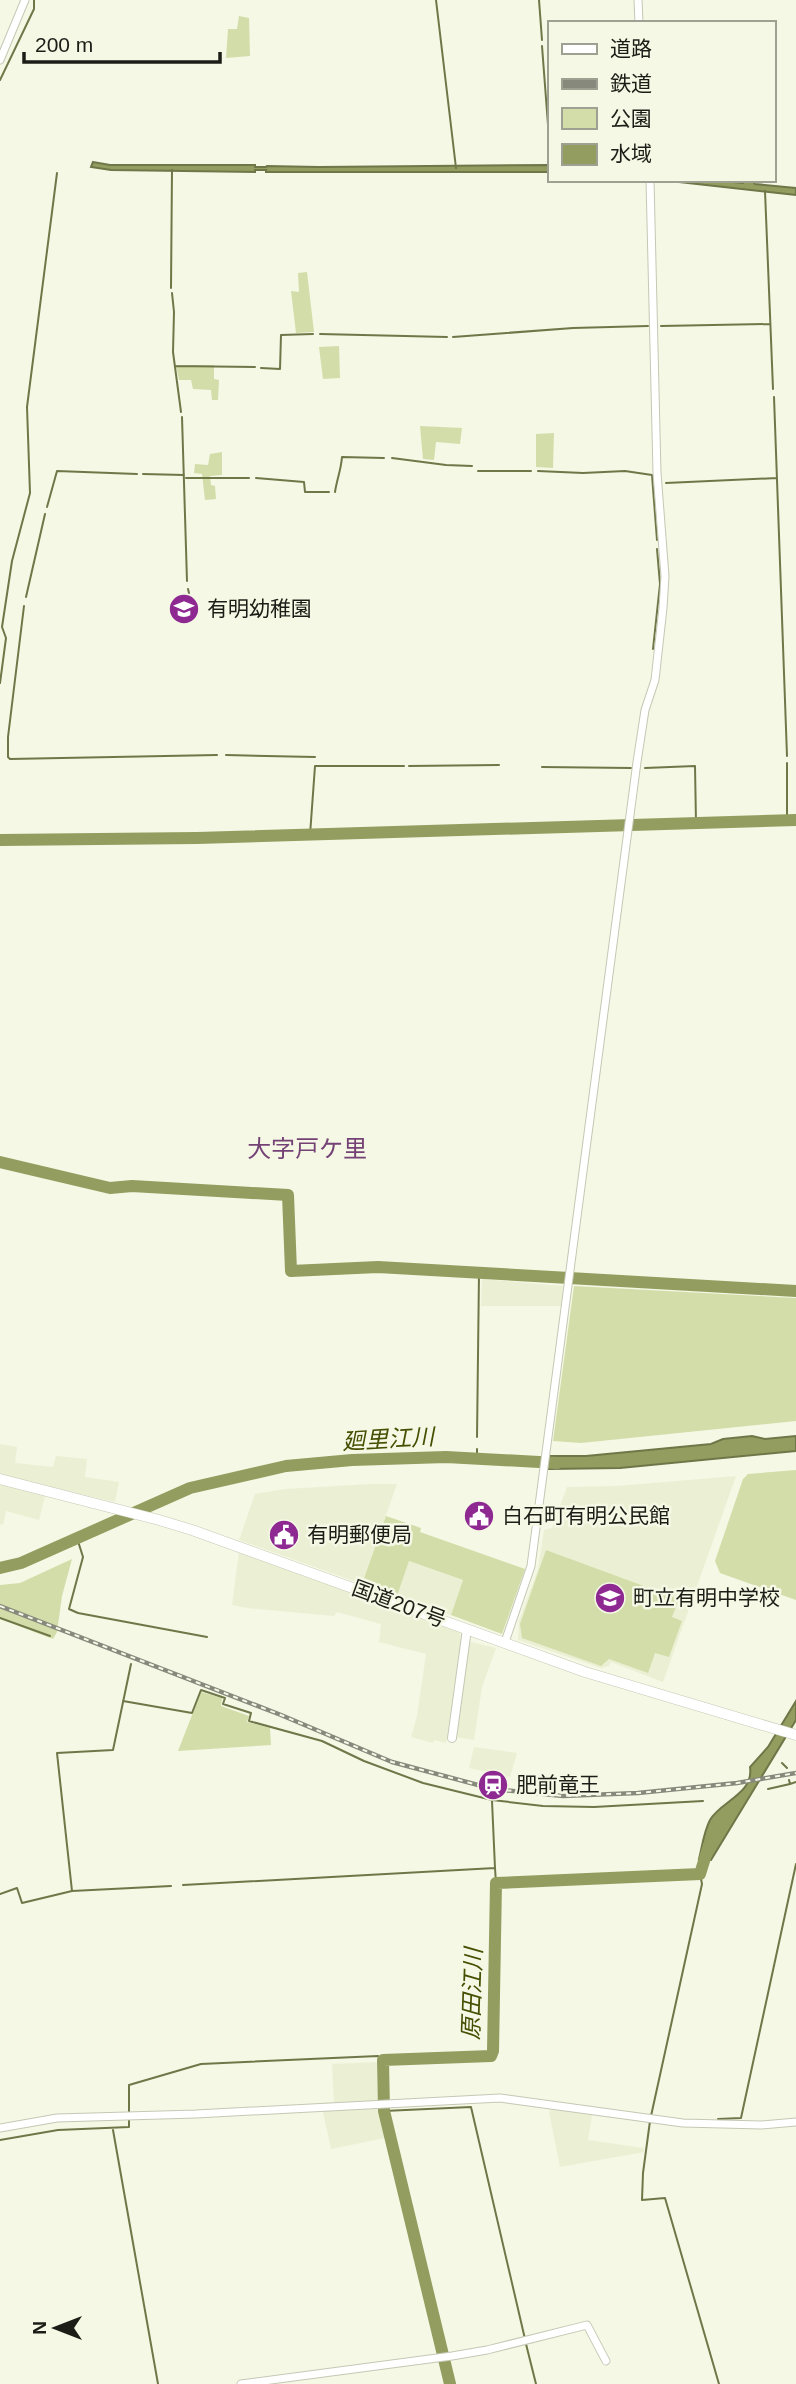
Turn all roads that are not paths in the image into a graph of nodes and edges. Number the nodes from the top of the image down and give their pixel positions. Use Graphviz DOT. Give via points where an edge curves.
graph roads {
  1 [pos="25,0"];
  2 [pos="638,0"];
  3 [pos="639,21"];
  4 [pos="0,60"];
  5 [pos="650,182"];
  6 [pos="0,1479"];
  7 [pos="467,1629"];
  8 [pos="505,1642"];
  9 [pos="796,1735"];
  10 [pos="452,1738"];
  11 [pos="796,2122"];
  12 [pos="0,2128"];
  13 [pos="606,2361"];
  14 [pos="241,2384"];
  1 -- 4 [label="street"];
  2 -- 3 [label="street"];
  5 -- 8 [label="street" via="663,608 630,818 531,1566"];
  6 -- 7 [label="highway, 国道207号" via="159,1520"];
  7 -- 8 [label="highway, 国道207号"];
  7 -- 10 [label="main road"];
  8 -- 9 [label="highway, 国道207号" via="611,1680"];
  11 -- 12 [label="street" via="651,2120 500,2098 57,2118"];
  13 -- 14 [label="street" via="587,2325 449,2357"];
}
